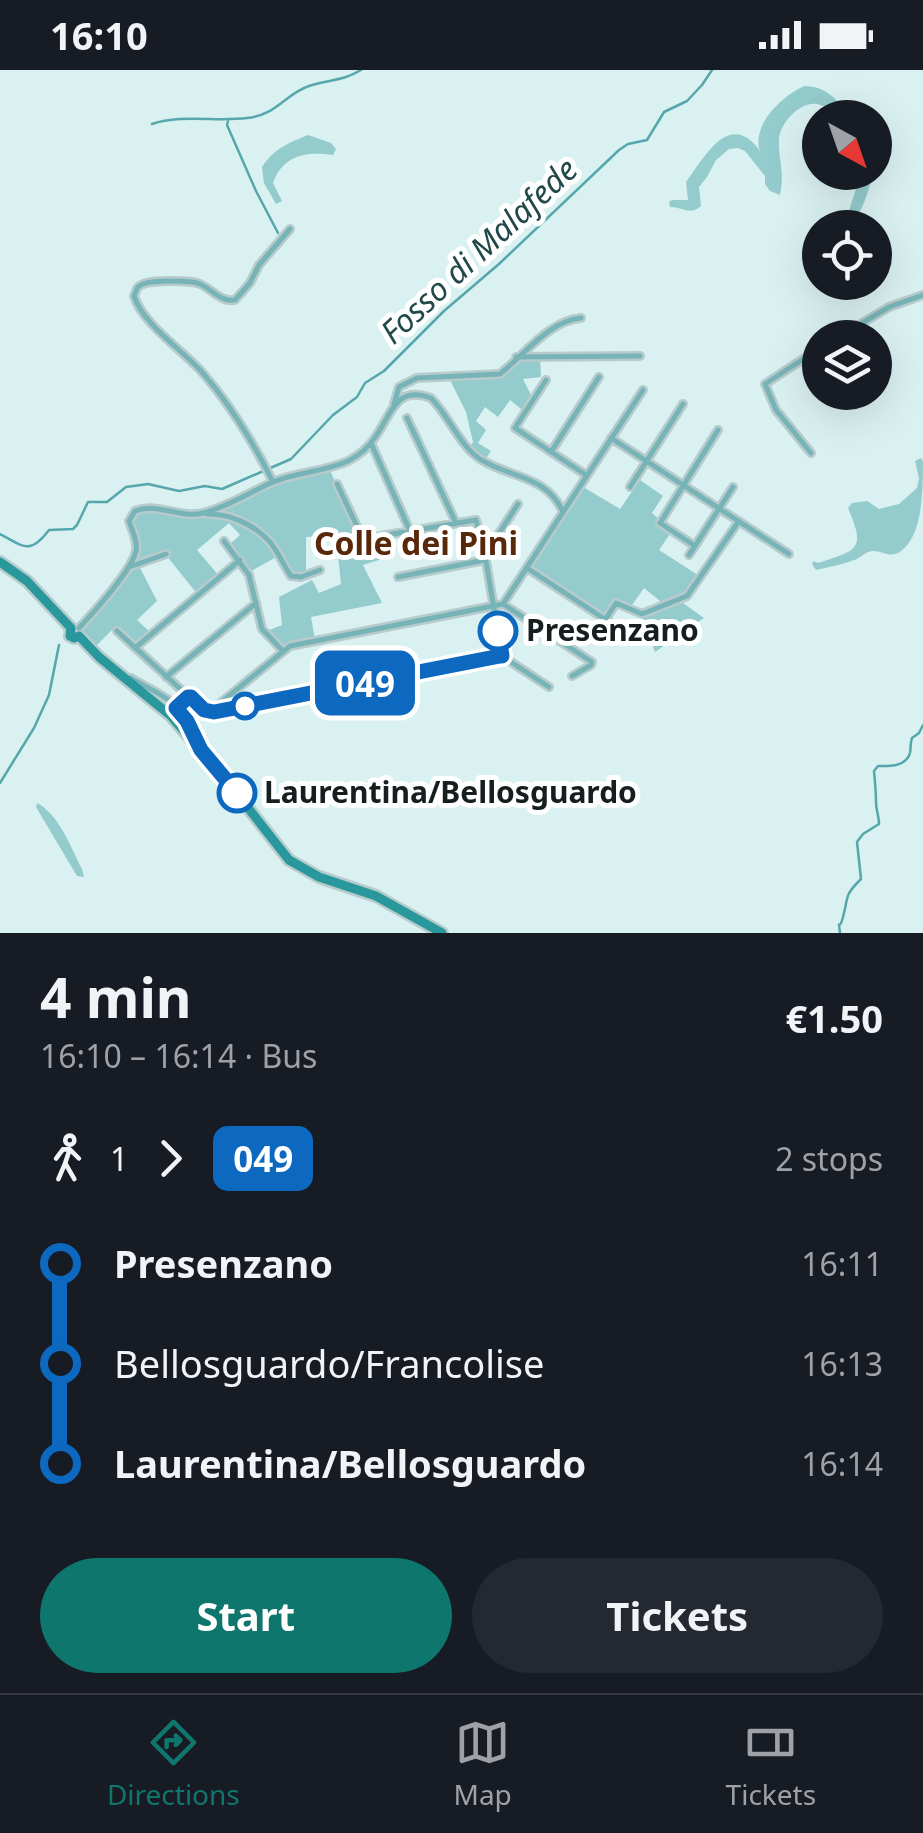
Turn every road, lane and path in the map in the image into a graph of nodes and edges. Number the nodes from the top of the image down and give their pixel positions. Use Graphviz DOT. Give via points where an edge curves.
graph roads {
  1 [pos="290,229"];
  2 [pos="923,295"];
  3 [pos="580,318"];
  4 [pos="868,320"];
  5 [pos="640,356"];
  6 [pos="516,358"];
  7 [pos="802,360"];
  8 [pos="599,378"];
  9 [pos="546,380"];
  10 [pos="643,390"];
  11 [pos="394,404"];
  12 [pos="683,404"];
  13 [pos="407,418"];
  14 [pos="718,430"];
  15 [pos="611,438"];
  16 [pos="371,444"];
  17 [pos="551,452"];
  18 [pos="811,453"];
  19 [pos="646,462"];
  20 [pos="586,475"];
  21 [pos="272,482"];
  22 [pos="337,484"];
  23 [pos="683,485"];
  24 [pos="630,487"];
  25 [pos="733,487"];
  26 [pos="518,504"];
  27 [pos="720,508"];
  28 [pos="563,512"];
  29 [pos="199,514"];
  30 [pos="740,521"];
  31 [pos="456,523"];
  32 [pos="410,531"];
  33 [pos="224,542"];
  34 [pos="695,546"];
  35 [pos="166,554"];
  36 [pos="789,554"];
  37 [pos="689,555"];
  38 [pos="485,558"];
  39 [pos="240,560"];
  40 [pos="0,562"];
  41 [pos="126,568"];
  42 [pos="527,568"];
  43 [pos="320,570"];
  44 [pos="398,577"];
  45 [pos="256,602"];
  46 [pos="503,604"];
  47 [pos="494,606"];
  48 [pos="605,620"];
  49 [pos="76,631"];
  50 [pos="117,631"];
  51 [pos="629,635"];
  52 [pos="135,648"];
  53 [pos="282,651"];
  54 [pos="502,656"];
  55 [pos="120,672"];
  56 [pos="572,676"];
  57 [pos="166,678"];
  58 [pos="549,686"];
  59 [pos="189,697"];
  60 [pos="176,708"];
  61 [pos="218,708"];
  62 [pos="184,725"];
  63 [pos="442,933"];
  1 -- 21 [label="street" via="235,300 193,281 145,284 134,296 244,427"];
  2 -- 4 [label="street"];
  3 -- 6 [label="street" via="568,318"];
  5 -- 6 [label="street"];
  6 -- 11 [label="street" via="498,374 410,380 398,388"];
  7 -- 18 [label="street" via="765,384 776,410"];
  8 -- 17 [label="street"];
  9 -- 17 [label="street" via="515,428"];
  10 -- 15 [label="street"];
  11 -- 16 [label="street"];
  11 -- 28 [label="street" via="413,394 431,398 474,454 541,484"];
  12 -- 19 [label="street"];
  13 -- 31 [label="street"];
  14 -- 23 [label="street"];
  15 -- 19 [label="street"];
  15 -- 20 [label="street"];
  16 -- 21 [label="street" via="345,462"];
  16 -- 32 [label="street"];
  17 -- 20 [label="street"];
  19 -- 23 [label="street"];
  19 -- 24 [label="street"];
  20 -- 28 [label="street"];
  21 -- 29 [label="street"];
  22 -- 32 [label="street" via="363,539"];
  23 -- 27 [label="street"];
  23 -- 34 [label="street" via="660,523"];
  25 -- 27 [label="street"];
  26 -- 38 [label="street"];
  27 -- 30 [label="street"];
  27 -- 34 [label="street"];
  28 -- 42 [label="street"];
  29 -- 41 [label="street" via="156,507 132,513 136,550"];
  29 -- 43 [label="street" via="230,515 262,534 291,576"];
  30 -- 36 [label="street"];
  30 -- 48 [label="street" via="687,596 642,614 616,602"];
  31 -- 32 [label="street"];
  31 -- 38 [label="street" via="476,521"];
  33 -- 39 [label="street"];
  34 -- 37 [label="street"];
  35 -- 41 [label="street"];
  38 -- 44 [label="street"];
  38 -- 47 [label="street"];
  39 -- 45 [label="street"];
  39 -- 52 [label="street"];
  40 -- 49 [label="main road"];
  41 -- 49 [label="street"];
  42 -- 46 [label="street"];
  42 -- 48 [label="street"];
  45 -- 53 [label="street" via="262,628"];
  45 -- 57 [label="street"];
  46 -- 47 [label="street"];
  46 -- 56 [label="street" via="592,662"];
  47 -- 53 [label="street"];
  47 -- 54 [label="street"];
  48 -- 51 [label="street"];
  49 -- 55 [label="main road"];
  50 -- 52 [label="street"];
  52 -- 57 [label="street"];
  53 -- 61 [label="street"];
  54 -- 58 [label="street"];
  54 -- 61 [label="street"];
  55 -- 60 [label="street"];
  55 -- 62 [label="main road"];
  57 -- 59 [label="street"];
  59 -- 60 [label="street"];
  59 -- 61 [label="street" via="207,711"];
  60 -- 62 [label="street"];
  62 -- 63 [label="main road" via="290,860"];
}
